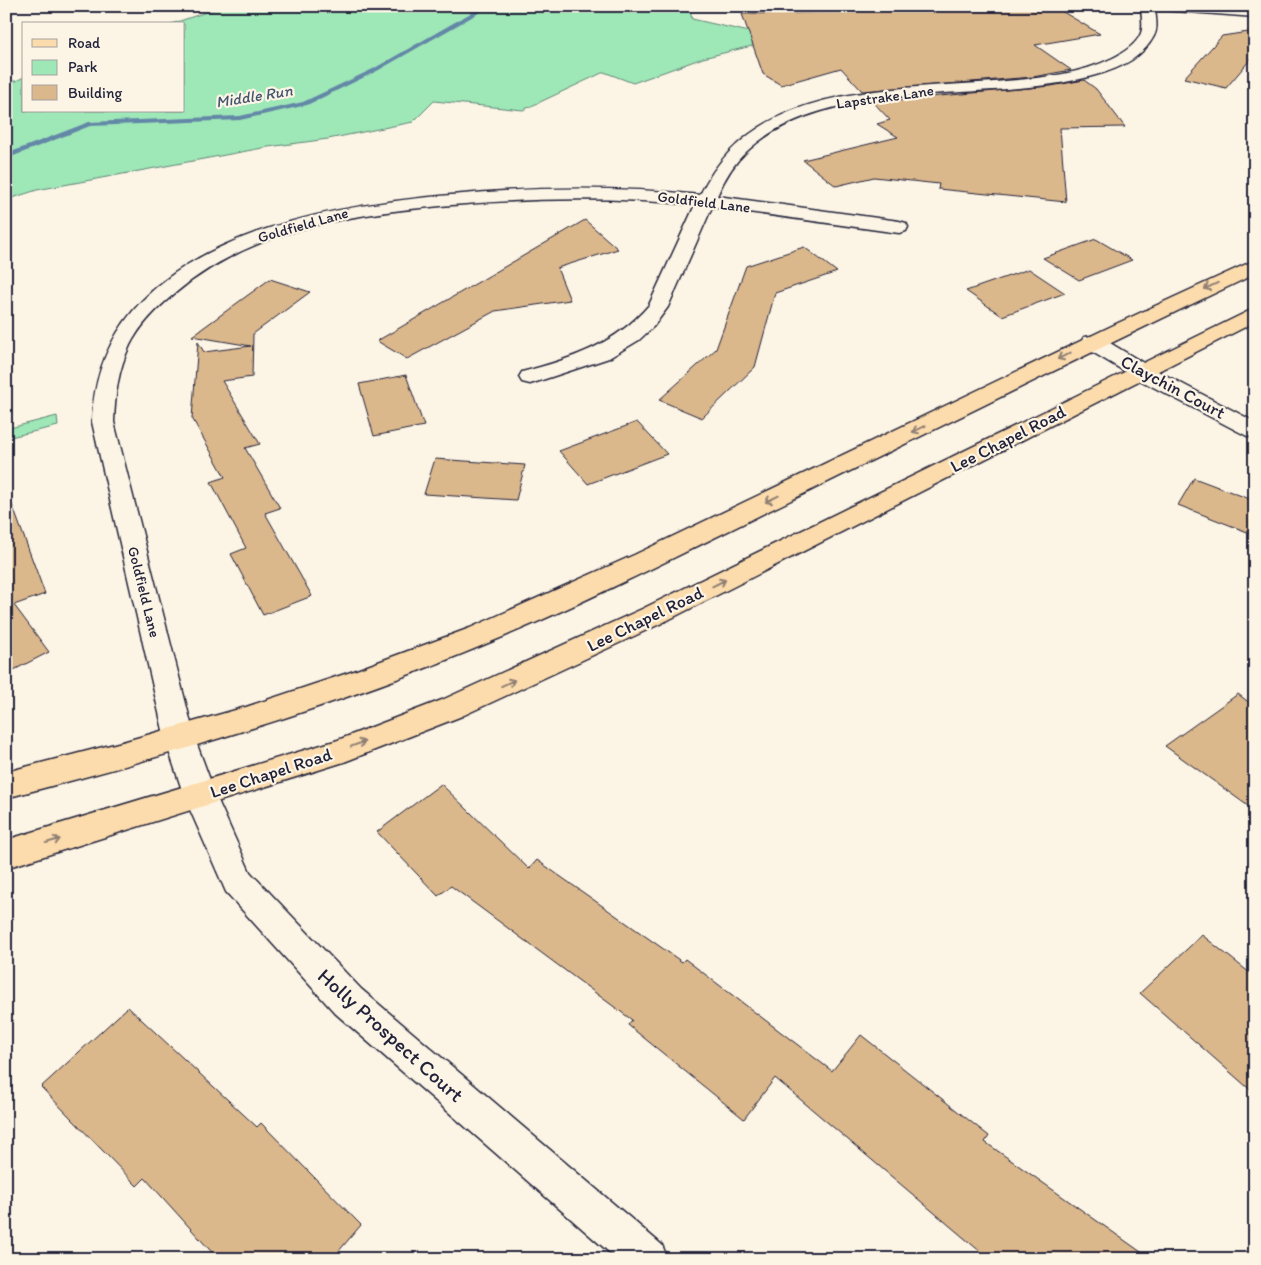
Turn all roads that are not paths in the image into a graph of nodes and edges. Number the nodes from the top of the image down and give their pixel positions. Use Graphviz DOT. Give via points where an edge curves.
graph roads {
  1 [pos="1148,6"];
  2 [pos="1162,6"];
  3 [pos="1255,13"];
  4 [pos="706,201"];
  5 [pos="899,227"];
  6 [pos="1255,266"];
  7 [pos="1255,314"];
  8 [pos="1092,342"];
  9 [pos="1142,372"];
  10 [pos="530,377"];
  11 [pos="1255,431"];
  12 [pos="180,739"];
  13 [pos="6,785"];
  14 [pos="200,796"];
  15 [pos="6,854"];
  16 [pos="648,1259"];
  1 -- 4 [label="street, Lapstrake Lane" via="1149,26 1144,42 1120,61 1100,70 1047,82 859,97 797,115 766,129 738,150 726,162"];
  2 -- 3 [label="street"];
  4 -- 5 [label="street, Goldfield Lane"];
  4 -- 10 [label="street, Lapstrake Lane" via="658,307 642,326 614,349 592,360"];
  4 -- 12 [label="street, Goldfield Lane" via="654,196 528,194 349,211 289,226 234,248 181,278 150,305 122,338 112,361 105,382 103,422"];
  6 -- 8 [label="main road, one-way"];
  7 -- 9 [label="main road, Lee Chapel Road"];
  8 -- 9 [label="street, Claychin Court"];
  8 -- 12 [label="main road, one-way" via="666,550 482,634 371,676"];
  9 -- 11 [label="street, Claychin Court"];
  14 -- 9 [label="main road, Lee Chapel Road, one-way" via="344,750 452,708 544,667"];
  12 -- 13 [label="main road"];
  12 -- 14 [label="street, Holly Prospect Court"];
  15 -- 14 [label="main road, Lee Chapel Road, one-way"];
  14 -- 16 [label="street, Holly Prospect Court" via="238,882 348,1001"];
}
